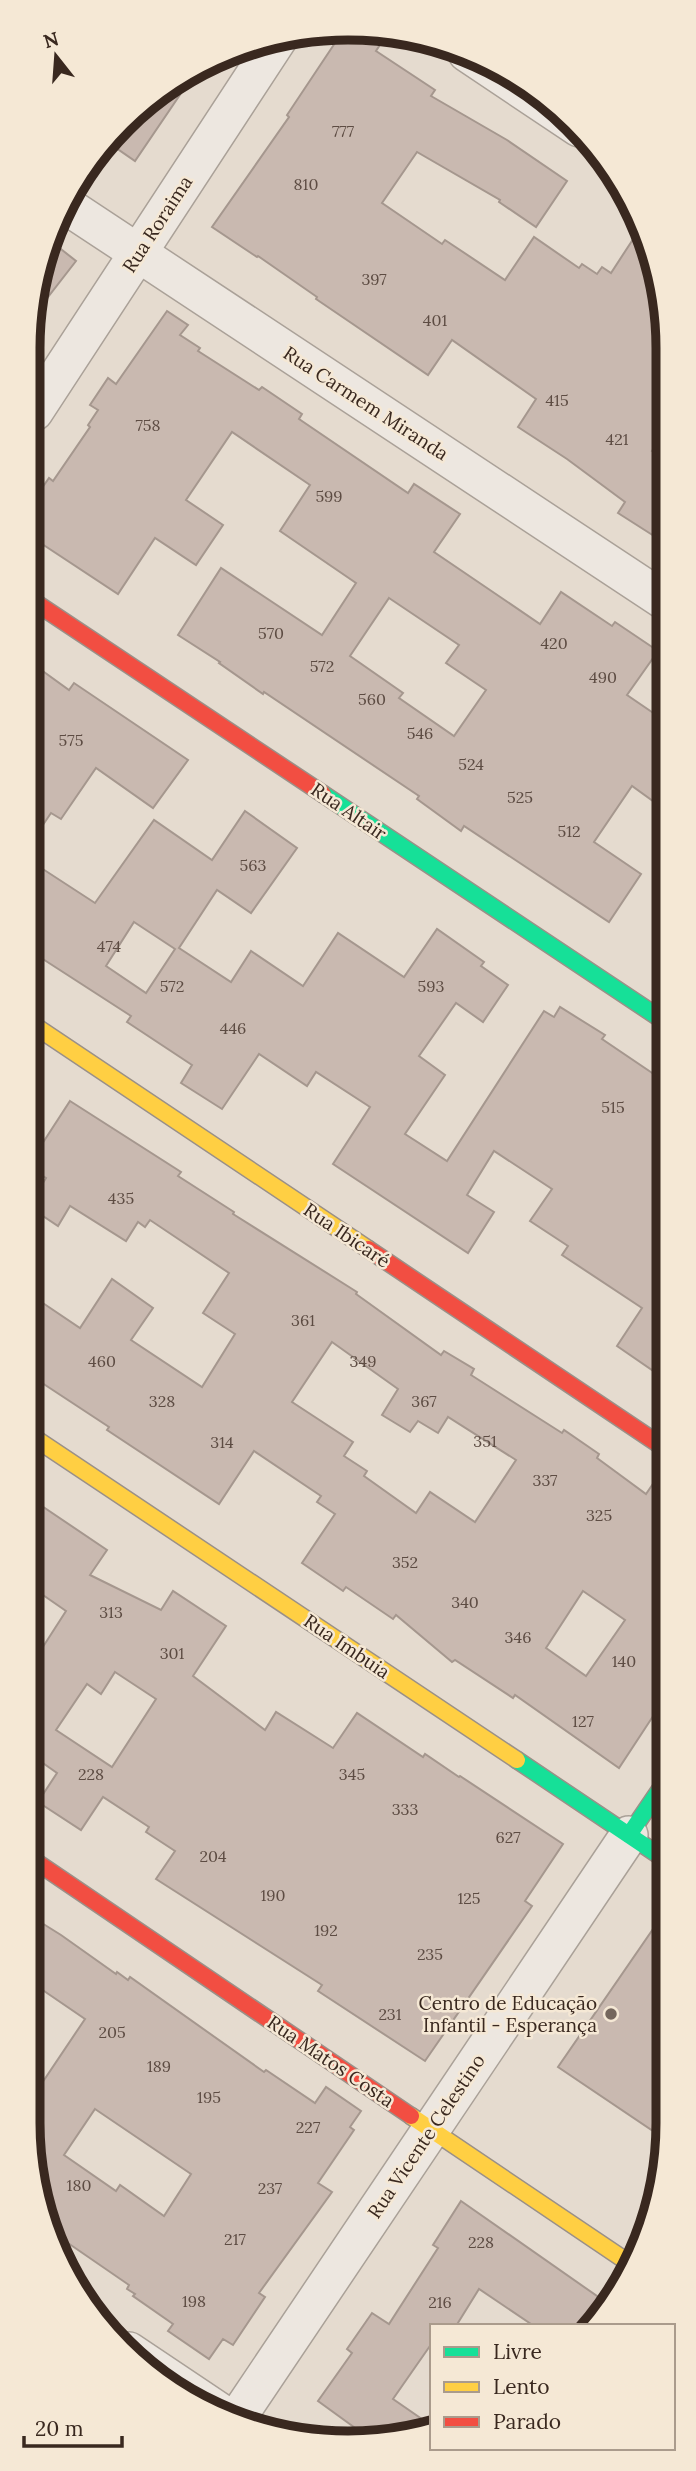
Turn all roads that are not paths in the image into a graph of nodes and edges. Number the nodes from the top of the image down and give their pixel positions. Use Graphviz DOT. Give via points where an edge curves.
graph roads {
  1 [pos="271,50"];
  2 [pos="73,209"];
  3 [pos="138,253"];
  4 [pos="40,403"];
  5 [pos="656,595"];
  6 [pos="40,606"];
  7 [pos="656,1016"];
  8 [pos="40,1029"];
  9 [pos="40,1442"];
  10 [pos="656,1442"];
  11 [pos="656,1795"];
  12 [pos="629,1835"];
  13 [pos="656,1853"];
  14 [pos="40,1864"];
  15 [pos="431,2129"];
  16 [pos="624,2259"];
  17 [pos="242,2411"];
  1 -- 3 [label="street, Rua Roraima"];
  2 -- 3 [label="street, Rua Carmem Miranda"];
  3 -- 4 [label="street, Rua Roraima"];
  3 -- 5 [label="street, Rua Carmem Miranda"];
  6 -- 7 [label="street, Rua Altair"];
  8 -- 10 [label="street, Rua Ibicaré"];
  9 -- 12 [label="street, Rua Imbuia"];
  11 -- 12 [label="street, Rua Vicente Celestino"];
  12 -- 13 [label="street, Rua Imbuia"];
  12 -- 15 [label="street, Rua Vicente Celestino"];
  14 -- 15 [label="street, Rua Matos Costa"];
  15 -- 16 [label="street, Rua Matos Costa"];
  15 -- 17 [label="street, Rua Vicente Celestino"];
}
